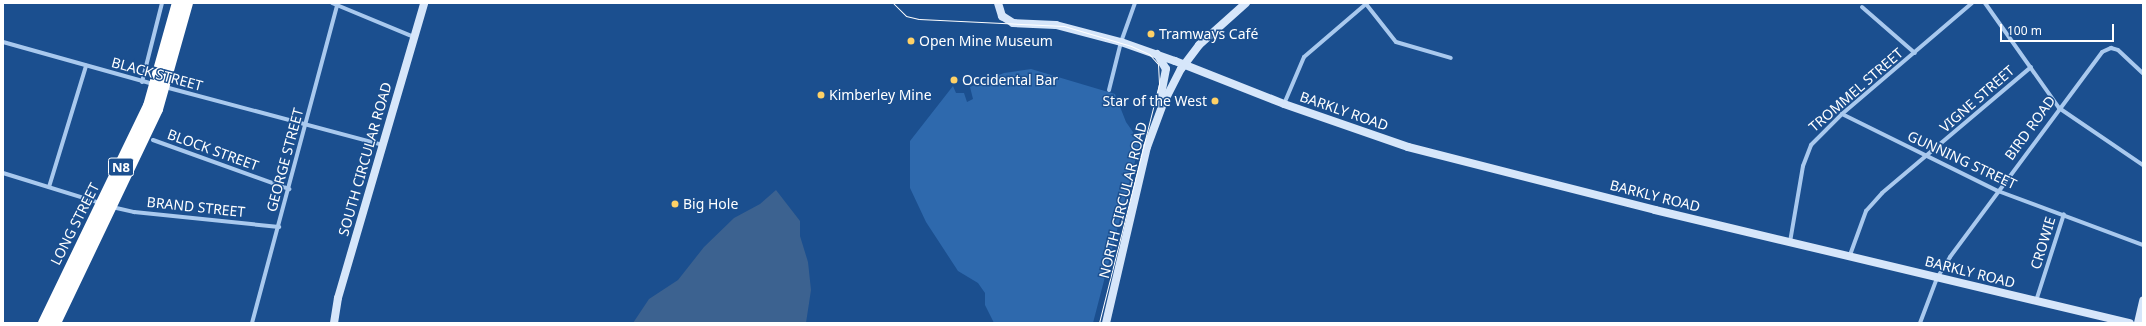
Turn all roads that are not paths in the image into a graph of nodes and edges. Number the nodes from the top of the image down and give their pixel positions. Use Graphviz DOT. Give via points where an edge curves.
graph roads {
  1 [pos="162,3"];
  2 [pos="178,3"];
  3 [pos="187,3"];
  4 [pos="332,3"];
  5 [pos="424,3"];
  6 [pos="998,3"];
  7 [pos="1135,3"];
  8 [pos="1246,3"];
  9 [pos="1366,3"];
  10 [pos="1972,3"];
  11 [pos="1985,3"];
  12 [pos="338,4"];
  13 [pos="1862,7"];
  14 [pos="414,37"];
  15 [pos="3,42"];
  16 [pos="1121,42"];
  17 [pos="1915,53"];
  18 [pos="1157,54"];
  19 [pos="1451,58"];
  20 [pos="1184,64"];
  21 [pos="86,66"];
  22 [pos="2031,67"];
  23 [pos="2143,73"];
  24 [pos="142,82"];
  25 [pos="161,86"];
  26 [pos="1109,90"];
  27 [pos="1284,104"];
  28 [pos="2059,108"];
  29 [pos="1842,114"];
  30 [pos="307,125"];
  31 [pos="1153,128"];
  32 [pos="153,140"];
  33 [pos="383,145"];
  34 [pos="1928,156"];
  35 [pos="2143,165"];
  36 [pos="3,173"];
  37 [pos="49,188"];
  38 [pos="289,189"];
  39 [pos="1998,191"];
  40 [pos="108,206"];
  41 [pos="2064,214"];
  42 [pos="279,227"];
  43 [pos="1790,242"];
  44 [pos="2143,245"];
  45 [pos="1850,256"];
  46 [pos="1937,278"];
  47 [pos="2143,301"];
  48 [pos="2036,302"];
  49 [pos="44,323"];
  50 [pos="55,323"];
  51 [pos="252,323"];
  52 [pos="334,323"];
  53 [pos="1106,323"];
  54 [pos="1920,323"];
  55 [pos="2130,323"];
  56 [pos="2138,323"];
  1 -- 24 [label="street"];
  2 -- 25 [label="highway, LONG STREET / N8"];
  3 -- 25 [label="highway, LONG STREET / N8"];
  4 -- 12 [label="street"];
  5 -- 14 [label="street, SOUTH CIRCULAR ROAD"];
  6 -- 16 [label="street, BARKLY ROAD" via="1002,16 1014,23 1056,25"];
  7 -- 16 [label="street"];
  8 -- 20 [label="street, NORTH CIRCULAR ROAD" via="1207,36"];
  9 -- 19 [label="street" via="1396,42"];
  9 -- 27 [label="street" via="1304,57"];
  10 -- 17 [label="street, TROMMEL STREET"];
  11 -- 22 [label="street"];
  12 -- 14 [label="street"];
  12 -- 30 [label="street, GEORGE STREET"];
  13 -- 17 [label="street"];
  14 -- 33 [label="street, SOUTH CIRCULAR ROAD"];
  15 -- 21 [label="street, BLACK STREET"];
  16 -- 18 [label="street, BARKLY ROAD"];
  16 -- 26 [label="street"];
  17 -- 29 [label="street, TROMMEL STREET"];
  18 -- 20 [label="street, BARKLY ROAD"];
  18 -- 31 [label="street" via="1166,69 1166,78"];
  20 -- 27 [label="street, BARKLY ROAD"];
  20 -- 31 [label="street, NORTH CIRCULAR ROAD" via="1168,92"];
  21 -- 24 [label="street, BLACK STREET"];
  21 -- 37 [label="street"];
  22 -- 28 [label="street"];
  22 -- 34 [label="street, VIGNE STREET"];
  23 -- 28 [label="street, BIRD ROAD" via="2118,50 2111,48 2102,52"];
  24 -- 25 [label="street, BLACK STREET"];
  25 -- 30 [label="street, BLACK STREET"];
  25 -- 40 [label="highway, LONG STREET / N8"];
  27 -- 43 [label="street, BARKLY ROAD" via="1408,147"];
  28 -- 35 [label="street"];
  28 -- 39 [label="street, BIRD ROAD"];
  29 -- 34 [label="street, GUNNING STREET"];
  29 -- 43 [label="street, TROMMEL STREET" via="1806,152"];
  30 -- 33 [label="street, BLACK STREET"];
  30 -- 38 [label="street, GEORGE STREET"];
  31 -- 53 [label="street, NORTH CIRCULAR ROAD"];
  32 -- 38 [label="street, BLOCK STREET"];
  33 -- 52 [label="street, SOUTH CIRCULAR ROAD" via="338,298"];
  34 -- 39 [label="street, GUNNING STREET"];
  34 -- 45 [label="street, VIGNE STREET" via="1871,204"];
  36 -- 37 [label="street, BRAND STREET"];
  37 -- 40 [label="street, BRAND STREET"];
  38 -- 42 [label="street, GEORGE STREET"];
  39 -- 41 [label="street, GUNNING STREET"];
  39 -- 46 [label="street, BIRD ROAD"];
  40 -- 42 [label="street, BRAND STREET" via="134,212"];
  40 -- 49 [label="highway, LONG STREET / N8"];
  40 -- 50 [label="highway, LONG STREET / N8"];
  41 -- 44 [label="street, GUNNING STREET"];
  41 -- 48 [label="street, CROWIE"];
  42 -- 51 [label="street, GEORGE STREET"];
  43 -- 45 [label="street, BARKLY ROAD"];
  45 -- 46 [label="street, BARKLY ROAD"];
  46 -- 48 [label="street, BARKLY ROAD"];
  46 -- 54 [label="street, BIRD ROAD"];
  47 -- 56 [label="street"];
  48 -- 55 [label="street, BARKLY ROAD"];
}
